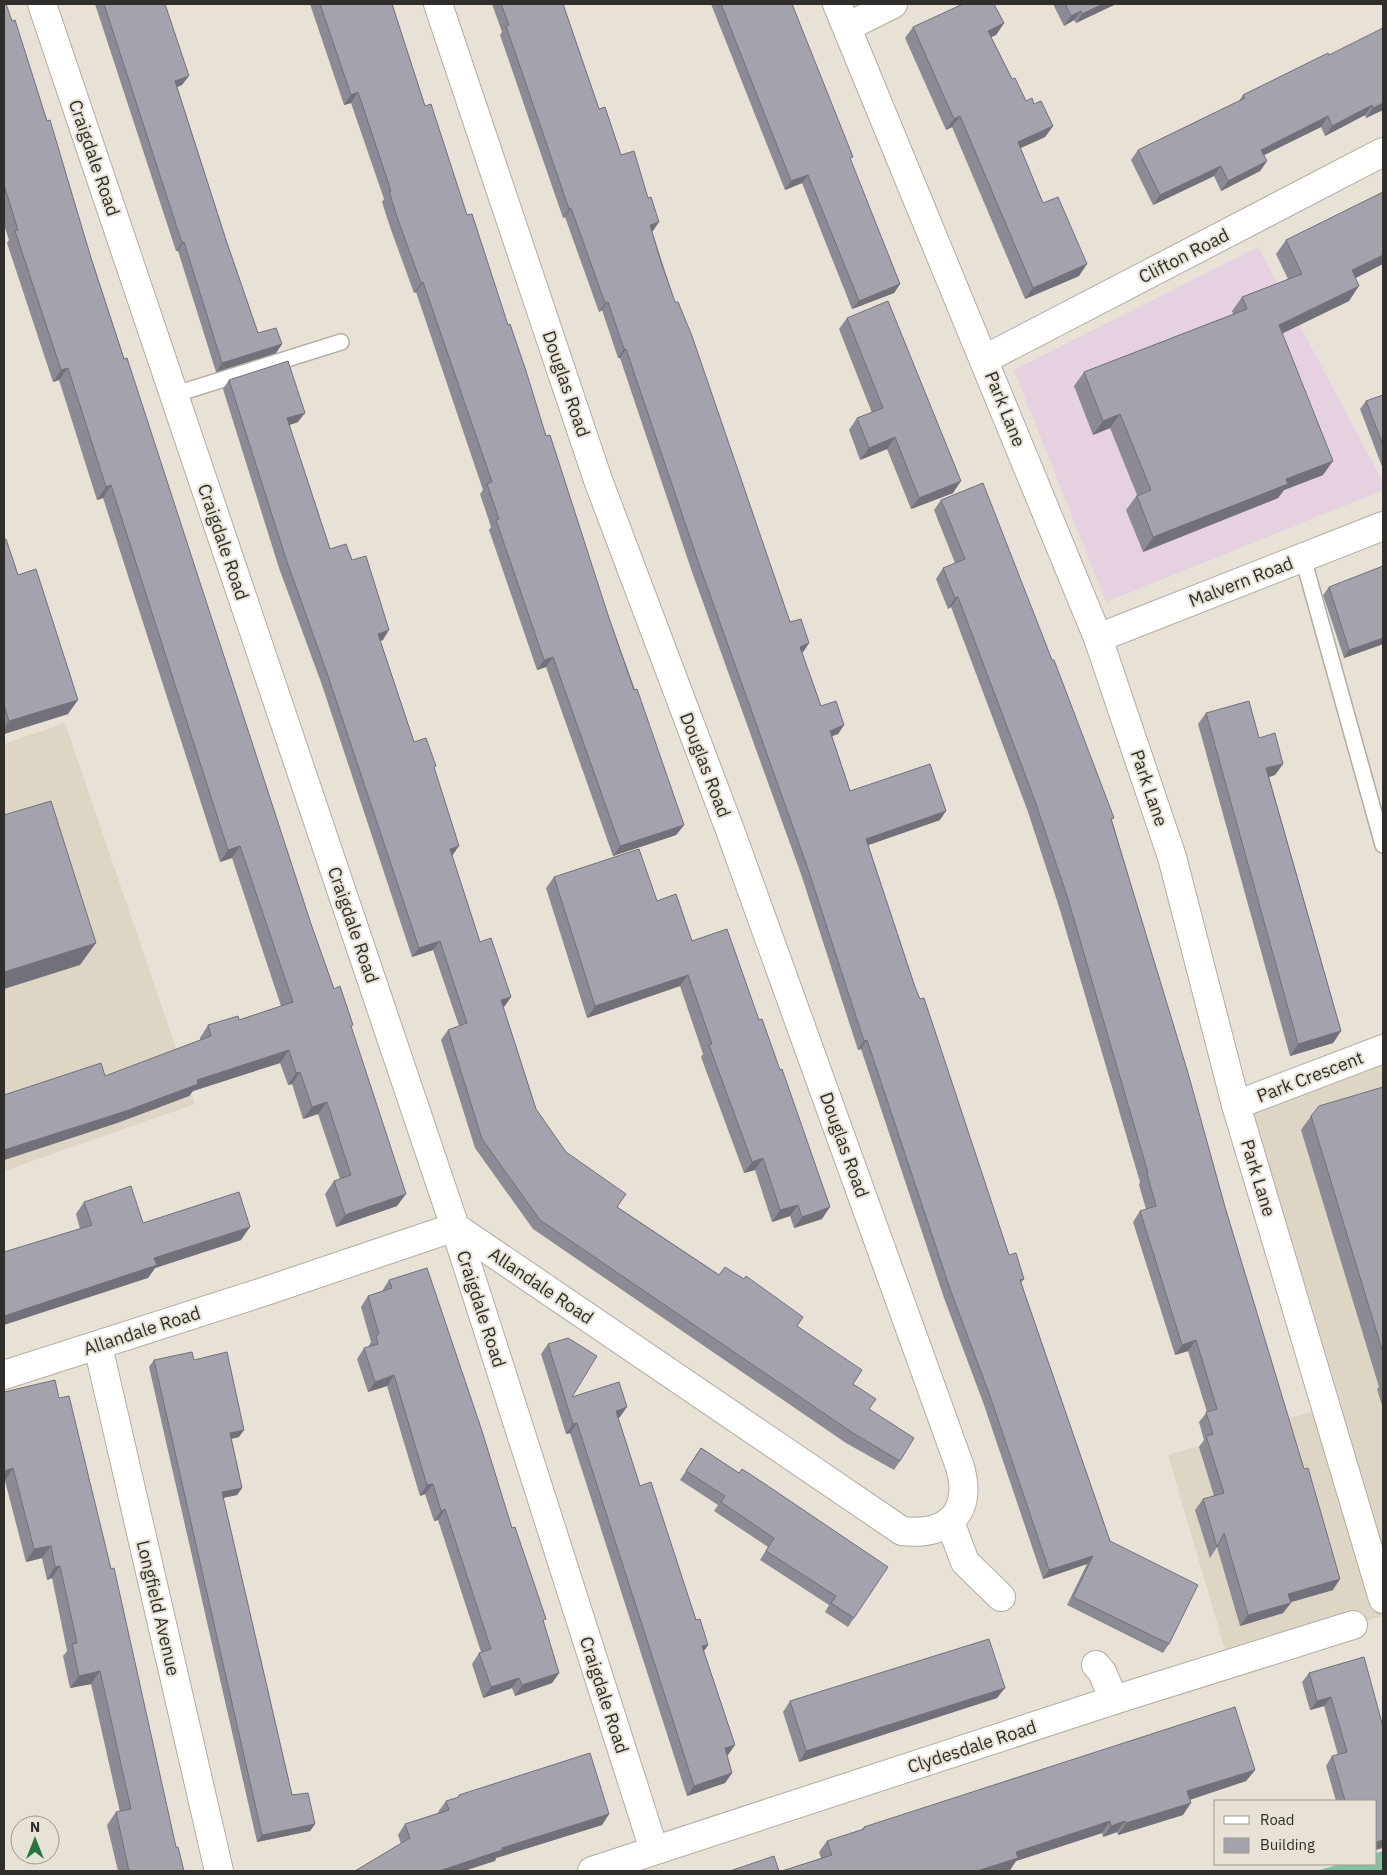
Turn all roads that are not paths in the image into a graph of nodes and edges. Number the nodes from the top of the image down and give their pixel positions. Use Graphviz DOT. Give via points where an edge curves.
graph roads {
  1 [pos="42,4"];
  2 [pos="438,4"];
  3 [pos="893,4"];
  4 [pos="842,16"];
  5 [pos="1383,152"];
  6 [pos="341,342"];
  7 [pos="985,359"];
  8 [pos="174,395"];
  9 [pos="1383,526"];
  10 [pos="1303,558"];
  11 [pos="1098,638"];
  12 [pos="1383,845"];
  13 [pos="1383,1049"];
  14 [pos="1236,1106"];
  15 [pos="455,1227"];
  16 [pos="98,1346"];
  17 [pos="4,1375"];
  18 [pos="950,1522"];
  19 [pos="1001,1597"];
  20 [pos="1383,1599"];
  21 [pos="1353,1625"];
  22 [pos="1096,1666"];
  23 [pos="1114,1700"];
  24 [pos="654,1850"];
  25 [pos="219,1871"];
  26 [pos="592,1871"];
  1 -- 8 [label="street, Craigdale Road"];
  2 -- 18 [label="street, Douglas Road" via="598,480 730,830 960,1467 965,1484 963,1501"];
  3 -- 4 [label="street"];
  4 -- 7 [label="street, Park Lane"];
  5 -- 7 [label="street, Clifton Road"];
  6 -- 8 [label="lane"];
  7 -- 11 [label="street, Park Lane"];
  8 -- 15 [label="street, Craigdale Road"];
  9 -- 10 [label="street, Malvern Road"];
  10 -- 11 [label="street, Malvern Road"];
  10 -- 12 [label="lane"];
  11 -- 14 [label="street, Park Lane" via="1172,857"];
  13 -- 14 [label="street, Park Crescent"];
  14 -- 20 [label="street, Park Lane"];
  15 -- 16 [label="street, Allandale Road"];
  15 -- 18 [label="street, Allandale Road" via="885,1522 902,1531 921,1533"];
  15 -- 24 [label="street, Craigdale Road"];
  16 -- 17 [label="street, Allandale Road"];
  16 -- 25 [label="street, Longfield Avenue"];
  18 -- 19 [label="street" via="965,1562"];
  21 -- 23 [label="street, Clydesdale Road"];
  22 -- 23 [label="street"];
  23 -- 24 [label="street, Clydesdale Road"];
  24 -- 26 [label="street, Clydesdale Road"];
}
